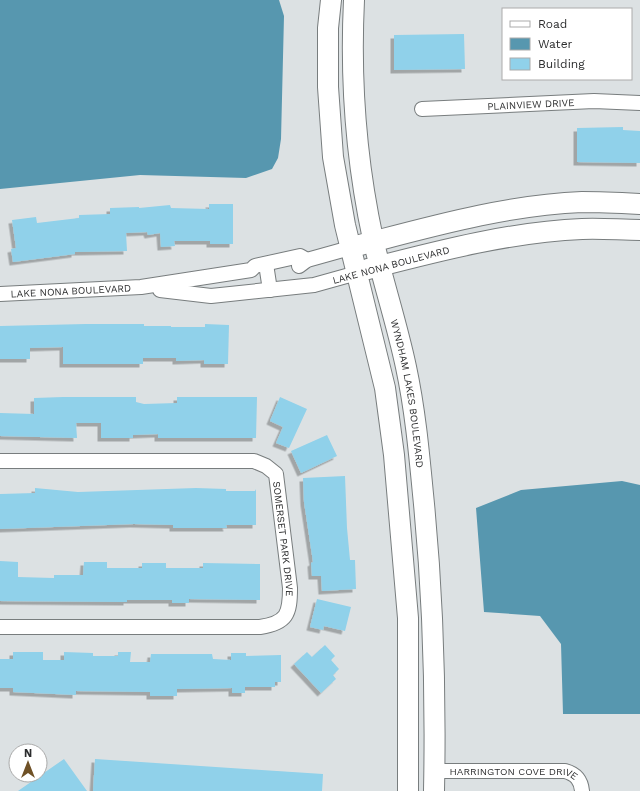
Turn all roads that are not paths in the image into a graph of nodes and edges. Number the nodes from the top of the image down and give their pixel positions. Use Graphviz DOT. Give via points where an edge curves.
graph roads {
  1 [pos="330,0"];
  2 [pos="354,0"];
  3 [pos="640,102"];
  4 [pos="422,109"];
  5 [pos="640,204"];
  6 [pos="640,230"];
  7 [pos="374,241"];
  8 [pos="350,248"];
  9 [pos="380,266"];
  10 [pos="267,268"];
  11 [pos="357,272"];
  12 [pos="141,287"];
  13 [pos="270,290"];
  14 [pos="0,294"];
  15 [pos="0,461"];
  16 [pos="0,627"];
  17 [pos="434,771"];
  18 [pos="408,791"];
  19 [pos="434,791"];
  20 [pos="582,791"];
  1 -- 8 [label="street, WYNDHAM LAKES BOULEVARD" via="328,87 333,157"];
  2 -- 7 [label="street, WYNDHAM LAKES BOULEVARD" via="354,114 363,187"];
  3 -- 4 [label="street, PLAINVIEW DRIVE" via="594,101"];
  5 -- 7 [label="street, LAKE NONA BOULEVARD" via="582,202 518,209"];
  6 -- 9 [label="street, LAKE NONA BOULEVARD" via="583,229 522,235 461,246"];
  7 -- 8 [label="street, LAKE NONA BOULEVARD"];
  7 -- 9 [label="street, WYNDHAM LAKES BOULEVARD"];
  8 -- 10 [label="street, LAKE NONA BOULEVARD" via="306,260 300,256"];
  8 -- 11 [label="street, WYNDHAM LAKES BOULEVARD"];
  9 -- 11 [label="street, LAKE NONA BOULEVARD"];
  9 -- 17 [label="street, WYNDHAM LAKES BOULEVARD" via="406,368 418,436 433,619"];
  10 -- 12 [label="street, LAKE NONA BOULEVARD" via="255,266 251,270"];
  10 -- 13 [label="street"];
  11 -- 13 [label="street, LAKE NONA BOULEVARD" via="314,285"];
  11 -- 18 [label="street, WYNDHAM LAKES BOULEVARD" via="385,388 394,455 408,618"];
  12 -- 13 [label="street, LAKE NONA BOULEVARD" via="211,296"];
  12 -- 14 [label="street, LAKE NONA BOULEVARD"];
  15 -- 16 [label="street, SOMERSET PARK DRIVE" via="254,461 266,466 276,474 290,607 284,618 274,625 260,627"];
  17 -- 19 [label="street, WYNDHAM LAKES BOULEVARD"];
  17 -- 20 [label="street, HARRINGTON COVE DRIVE" via="565,771 580,780"];
}
